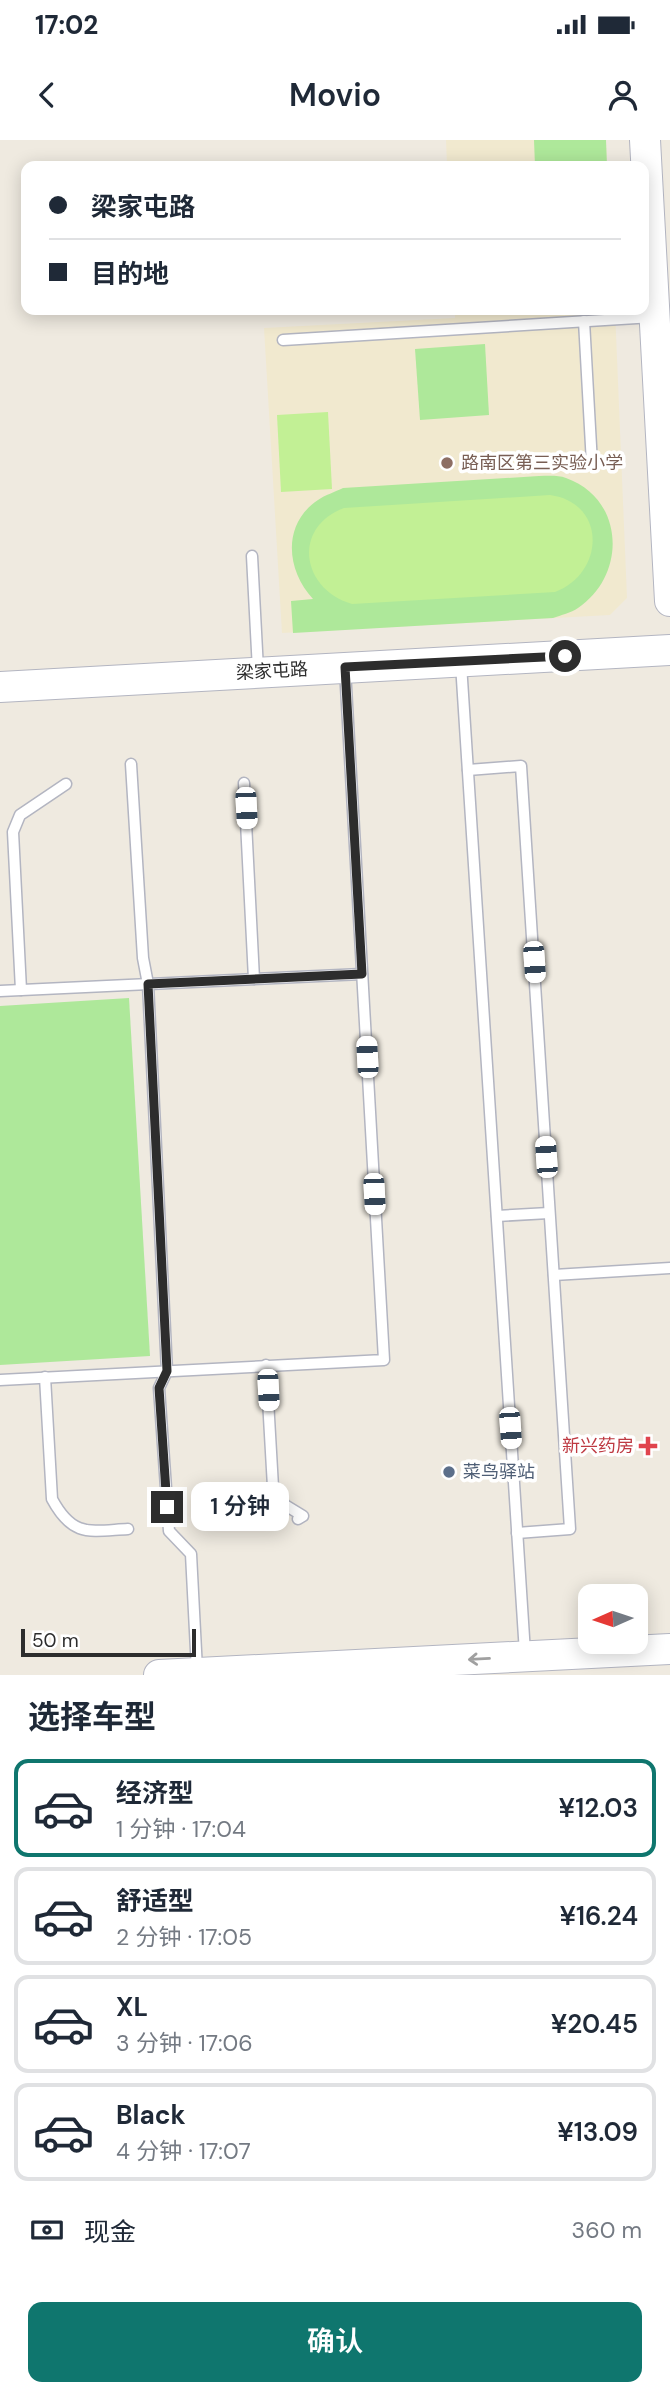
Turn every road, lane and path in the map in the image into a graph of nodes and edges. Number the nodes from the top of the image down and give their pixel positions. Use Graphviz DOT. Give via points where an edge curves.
graph roads {
  1 [pos="645,140"];
  2 [pos="646,161"];
  3 [pos="649,204"];
  4 [pos="656,317"];
  5 [pos="584,321"];
  6 [pos="283,340"];
  7 [pos="592,464"];
  8 [pos="252,556"];
  9 [pos="670,601"];
  10 [pos="670,650"];
  11 [pos="461,661"];
  12 [pos="345,667"];
  13 [pos="258,672"];
  14 [pos="0,687"];
  15 [pos="131,764"];
  16 [pos="468,770"];
  17 [pos="244,783"];
  18 [pos="66,784"];
  19 [pos="362,974"];
  20 [pos="254,979"];
  21 [pos="148,984"];
  22 [pos="21,990"];
  23 [pos="0,991"];
  24 [pos="550,1213"];
  25 [pos="497,1216"];
  26 [pos="670,1268"];
  27 [pos="554,1275"];
  28 [pos="266,1365"];
  29 [pos="167,1371"];
  30 [pos="45,1377"];
  31 [pos="0,1380"];
  32 [pos="298,1519"];
  33 [pos="128,1530"];
  34 [pos="517,1534"];
  35 [pos="670,1649"];
  36 [pos="525,1656"];
  37 [pos="197,1673"];
  38 [pos="159,1675"];
  1 -- 2 [label="street"];
  3 -- 4 [label="street"];
  4 -- 5 [label="lane"];
  4 -- 9 [label="street"];
  5 -- 6 [label="lane"];
  5 -- 7 [label="lane"];
  8 -- 13 [label="lane"];
  10 -- 11 [label="street, 梁家屯路"];
  11 -- 12 [label="street, 梁家屯路"];
  11 -- 16 [label="lane"];
  12 -- 13 [label="street, 梁家屯路"];
  12 -- 19 [label="lane"];
  13 -- 14 [label="street, 梁家屯路"];
  15 -- 21 [label="lane"];
  16 -- 24 [label="lane" via="521,766"];
  16 -- 25 [label="lane"];
  17 -- 20 [label="lane"];
  18 -- 22 [label="lane" via="20,815 13,832"];
  19 -- 20 [label="lane"];
  19 -- 28 [label="lane" via="384,1360"];
  20 -- 21 [label="lane"];
  21 -- 22 [label="lane"];
  21 -- 29 [label="lane"];
  22 -- 23 [label="lane"];
  24 -- 25 [label="lane"];
  24 -- 27 [label="lane"];
  25 -- 34 [label="lane"];
  26 -- 27 [label="lane"];
  27 -- 34 [label="lane" via="570,1529"];
  28 -- 29 [label="lane"];
  28 -- 32 [label="lane" via="273,1487 285,1505 303,1516"];
  29 -- 30 [label="lane"];
  29 -- 37 [label="lane" via="159,1388 169,1531 191,1555"];
  30 -- 31 [label="lane"];
  30 -- 33 [label="lane" via="52,1499 61,1516 83,1531"];
  34 -- 36 [label="lane"];
  35 -- 36 [label="street"];
  36 -- 37 [label="street, one-way"];
  37 -- 38 [label="street"];
}
